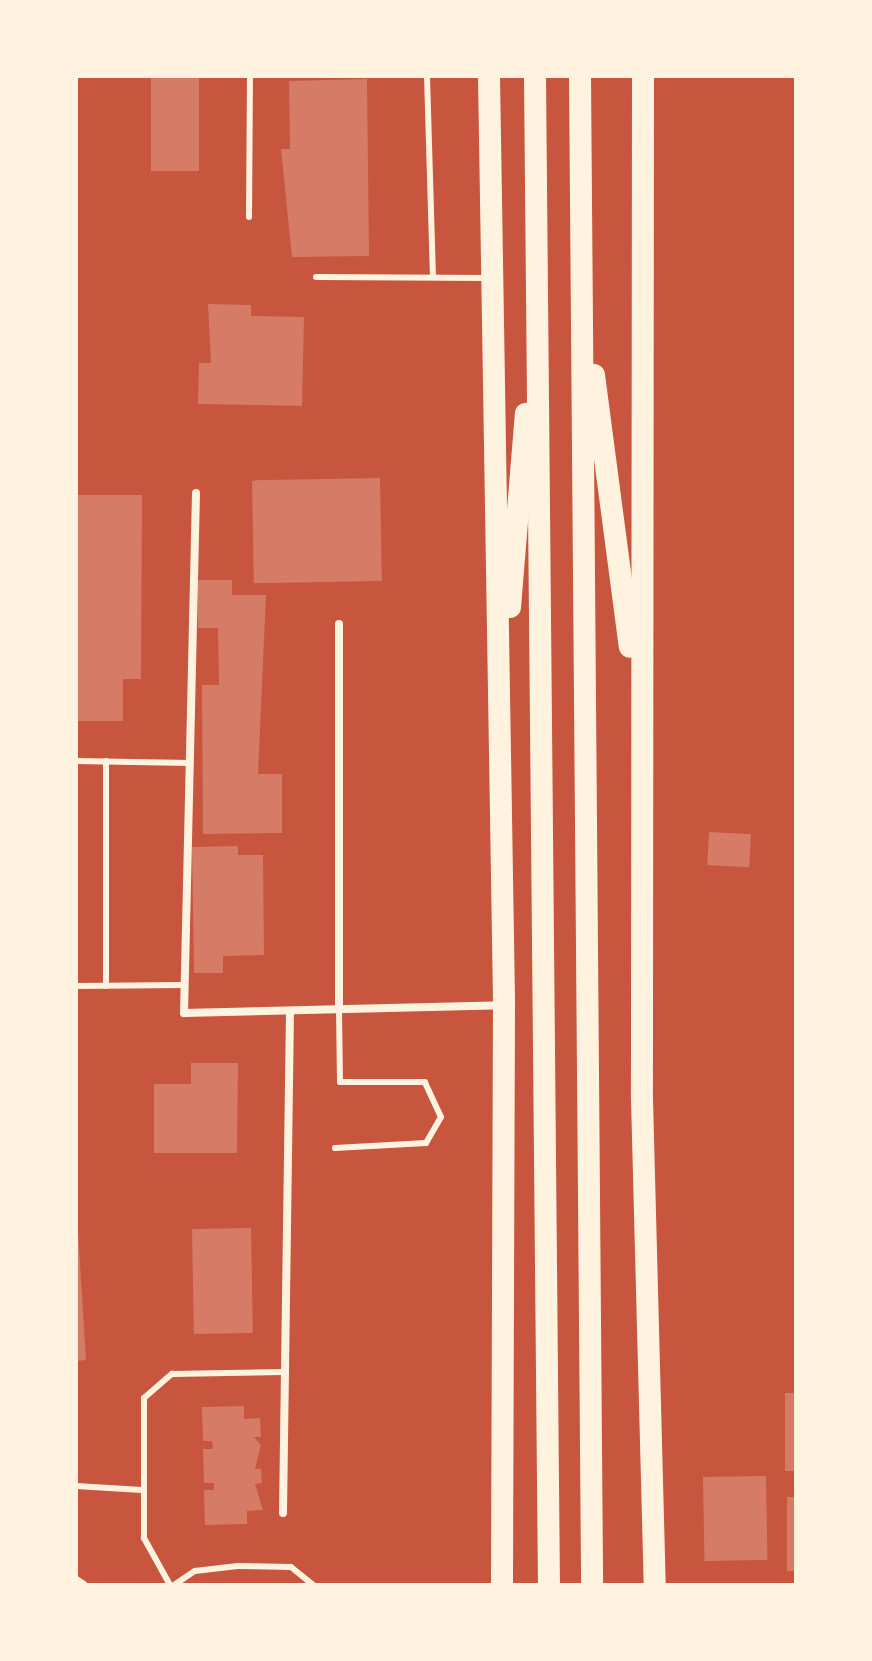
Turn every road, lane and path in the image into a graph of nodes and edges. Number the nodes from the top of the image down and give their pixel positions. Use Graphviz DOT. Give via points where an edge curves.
graph roads {
  1 [pos="250,76"];
  2 [pos="427,76"];
  3 [pos="489,76"];
  4 [pos="535,76"];
  5 [pos="580,76"];
  6 [pos="643,76"];
  7 [pos="249,217"];
  8 [pos="316,277"];
  9 [pos="433,277"];
  10 [pos="492,278"];
  11 [pos="582,278"];
  12 [pos="537,282"];
  13 [pos="196,493"];
  14 [pos="339,624"];
  15 [pos="500,735"];
  16 [pos="642,735"];
  17 [pos="76,761"];
  18 [pos="106,761"];
  19 [pos="190,763"];
  20 [pos="184,985"];
  21 [pos="76,986"];
  22 [pos="106,986"];
  23 [pos="504,1005"];
  24 [pos="339,1009"];
  25 [pos="290,1011"];
  26 [pos="335,1148"];
  27 [pos="284,1372"];
  28 [pos="76,1486"];
  29 [pos="142,1490"];
  30 [pos="283,1513"];
  31 [pos="76,1580"];
  32 [pos="84,1585"];
  33 [pos="172,1585"];
  34 [pos="313,1585"];
  35 [pos="502,1585"];
  36 [pos="549,1585"];
  37 [pos="592,1585"];
  38 [pos="655,1585"];
  1 -- 7 [label="lane"];
  2 -- 9 [label="lane"];
  3 -- 10 [label="highway"];
  4 -- 12 [label="highway"];
  5 -- 11 [label="highway"];
  6 -- 16 [label="highway"];
  8 -- 9 [label="lane"];
  9 -- 10 [label="lane"];
  10 -- 15 [label="highway"];
  11 -- 16 [label="highway"];
  11 -- 37 [label="highway"];
  12 -- 15 [label="highway"];
  12 -- 36 [label="highway"];
  13 -- 19 [label="street"];
  14 -- 24 [label="street"];
  15 -- 23 [label="highway"];
  16 -- 38 [label="highway"];
  17 -- 18 [label="lane"];
  18 -- 19 [label="lane"];
  18 -- 22 [label="lane"];
  19 -- 20 [label="street"];
  20 -- 22 [label="lane"];
  20 -- 25 [label="street" via="184,1013"];
  21 -- 22 [label="lane"];
  23 -- 24 [label="street"];
  23 -- 35 [label="highway"];
  24 -- 25 [label="street"];
  24 -- 26 [label="lane" via="340,1082 425,1082 441,1117 426,1143"];
  25 -- 27 [label="street"];
  27 -- 29 [label="lane" via="160,1380 140,1408"];
  27 -- 30 [label="street"];
  28 -- 29 [label="lane"];
  29 -- 33 [label="lane" via="144,1538"];
  31 -- 32 [label="street"];
  33 -- 34 [label="lane" via="195,1571 238,1566 291,1567"];
}
